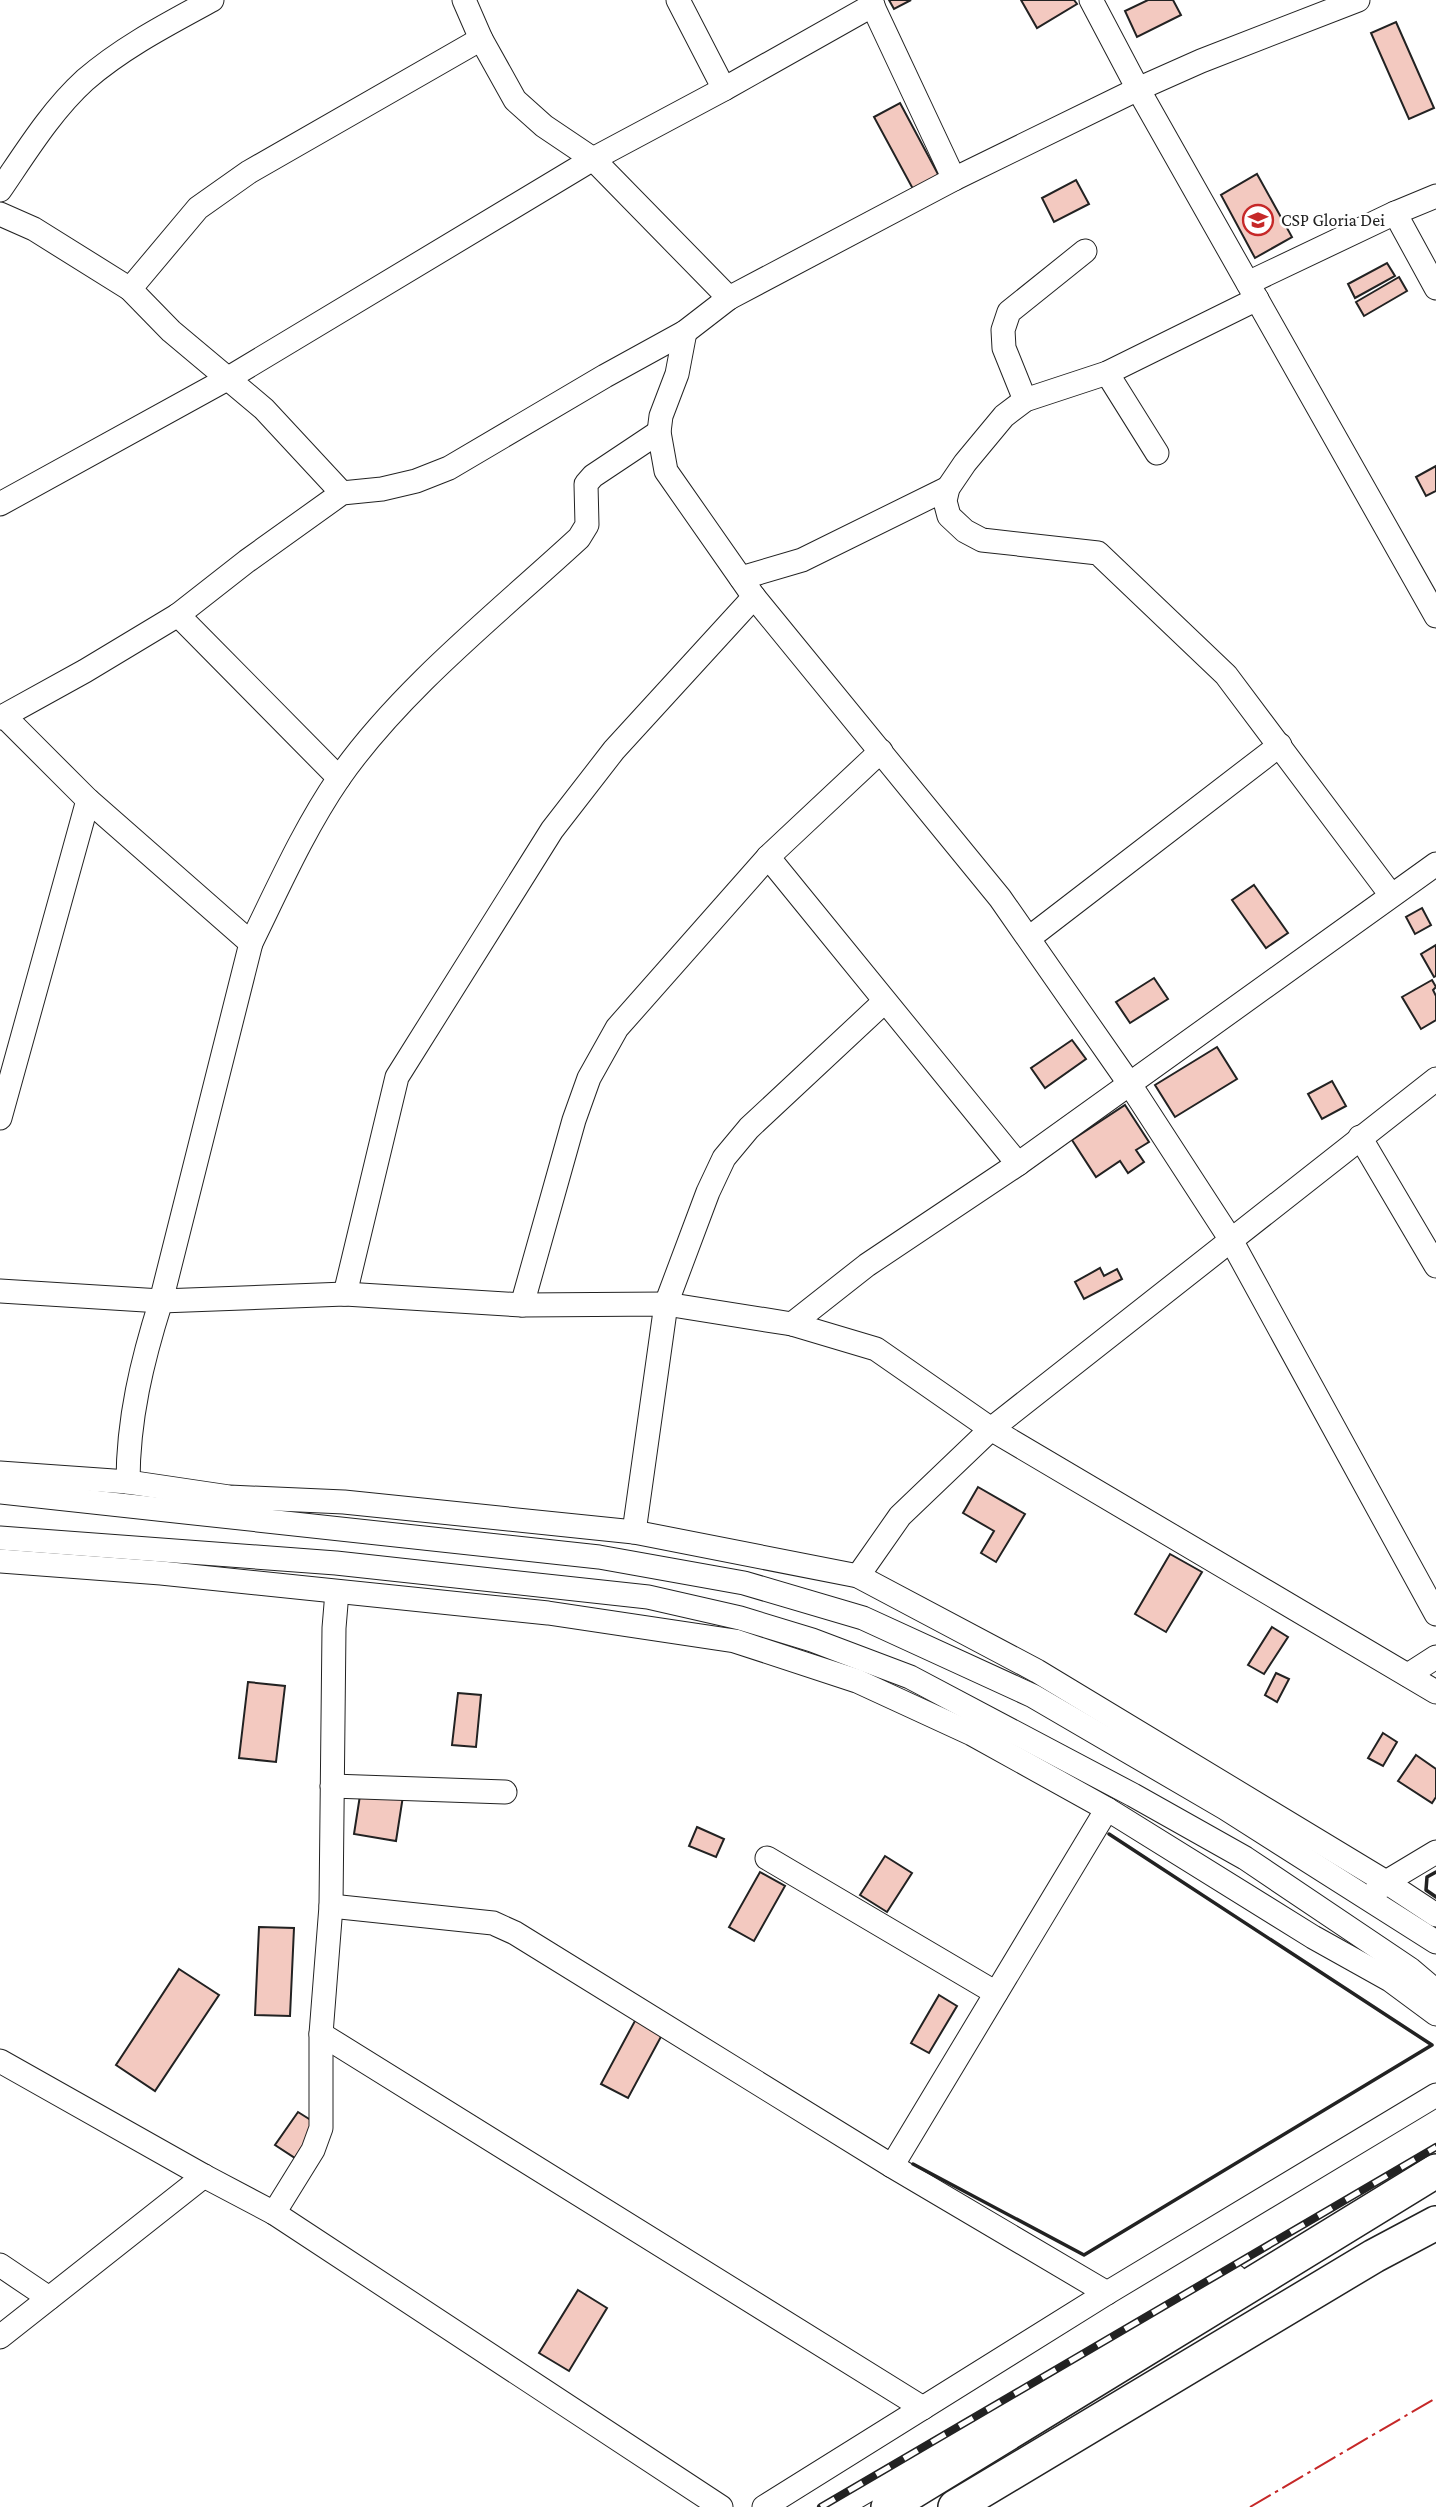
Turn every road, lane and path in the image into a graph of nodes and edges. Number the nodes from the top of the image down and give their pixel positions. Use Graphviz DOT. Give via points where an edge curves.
graph roads {
  1 [pos="212,0"];
  2 [pos="464,0"];
  3 [pos="678,0"];
  4 [pos="1091,0"];
  5 [pos="1358,0"];
  6 [pos="872,3"];
  7 [pos="481,39"];
  8 [pos="724,89"];
  9 [pos="1138,89"];
  10 [pos="593,159"];
  11 [pos="954,179"];
  12 [pos="0,190"];
  13 [pos="1436,196"];
  14 [pos="1395,213"];
  15 [pos="0,214"];
  16 [pos="1085,251"];
  17 [pos="1436,288"];
  18 [pos="130,289"];
  19 [pos="1252,291"];
  20 [pos="729,298"];
  21 [pos="685,332"];
  22 [pos="1107,373"];
  23 [pos="227,379"];
  24 [pos="1026,400"];
  25 [pos="659,432"];
  26 [pos="1157,453"];
  27 [pos="948,488"];
  28 [pos="342,494"];
  29 [pos="0,504"];
  30 [pos="748,588"];
  31 [pos="178,615"];
  32 [pos="1436,616"];
  33 [pos="2,717"];
  34 [pos="1280,745"];
  35 [pos="881,751"];
  36 [pos="339,778"];
  37 [pos="88,800"];
  38 [pos="768,857"];
  39 [pos="1436,864"];
  40 [pos="1391,895"];
  41 [pos="1030,938"];
  42 [pos="251,943"];
  43 [pos="884,1002"];
  44 [pos="1436,1079"];
  45 [pos="1129,1083"];
  46 [pos="0,1118"];
  47 [pos="1360,1137"];
  48 [pos="1018,1164"];
  49 [pos="1231,1240"];
  50 [pos="1436,1266"];
  51 [pos="0,1292"];
  52 [pos="345,1294"];
  53 [pos="161,1301"];
  54 [pos="666,1304"];
  55 [pos="522,1305"];
  56 [pos="792,1324"];
  57 [pos="991,1429"];
  58 [pos="0,1473"];
  59 [pos="128,1482"];
  60 [pos="0,1492"];
  61 [pos="634,1532"];
  62 [pos="0,1538"];
  63 [pos="0,1561"];
  64 [pos="858,1576"];
  65 [pos="337,1592"];
  66 [pos="1436,1614"];
  67 [pos="1436,1657"];
  68 [pos="1408,1675"];
  69 [pos="1436,1692"];
  70 [pos="332,1786"];
  71 [pos="505,1792"];
  72 [pos="1107,1810"];
  73 [pos="1436,1852"];
  74 [pos="767,1858"];
  75 [pos="1386,1882"];
  76 [pos="1368,1898"];
  77 [pos="331,1906"];
  78 [pos="1436,1915"];
  79 [pos="1436,1942"];
  80 [pos="1436,1991"];
  81 [pos="996,1993"];
  82 [pos="1436,2014"];
  83 [pos="321,2034"];
  84 [pos="0,2061"];
  85 [pos="1436,2095"];
  86 [pos="1436,2152"];
  87 [pos="892,2166"];
  88 [pos="1436,2171"];
  89 [pos="204,2176"];
  90 [pos="274,2213"];
  91 [pos="1436,2223"];
  92 [pos="0,2265"];
  93 [pos="1107,2293"];
  94 [pos="49,2298"];
  95 [pos="0,2337"];
  96 [pos="923,2408"];
  97 [pos="721,2507"];
  98 [pos="764,2507"];
  99 [pos="839,2507"];
  100 [pos="888,2507"];
  101 [pos="955,2507"];
  1 -- 12 [label="street" via="126,48 85,80 51,116"];
  2 -- 7 [label="street"];
  3 -- 8 [label="street"];
  4 -- 9 [label="street"];
  5 -- 9 [label="street"];
  6 -- 8 [label="street"];
  6 -- 11 [label="street"];
  7 -- 10 [label="street" via="515,100"];
  7 -- 18 [label="street" via="249,172 198,208"];
  8 -- 10 [label="street"];
  9 -- 11 [label="street"];
  9 -- 19 [label="street"];
  10 -- 20 [label="street"];
  10 -- 23 [label="street"];
  11 -- 20 [label="street"];
  13 -- 14 [label="street"];
  14 -- 17 [label="street"];
  14 -- 19 [label="street"];
  15 -- 18 [label="street" via="34,229"];
  16 -- 24 [label="street" via="1009,312 1004,348"];
  18 -- 23 [label="street"];
  19 -- 22 [label="street"];
  19 -- 32 [label="street"];
  20 -- 21 [label="street"];
  21 -- 25 [label="street"];
  21 -- 28 [label="street" via="449,468 416,481"];
  22 -- 24 [label="street"];
  22 -- 26 [label="street"];
  23 -- 28 [label="street" via="264,409"];
  23 -- 29 [label="street"];
  24 -- 27 [label="street" via="1004,416"];
  25 -- 30 [label="street" via="666,471"];
  25 -- 36 [label="street" via="593,476 586,484 587,525 579,538 432,672"];
  27 -- 30 [label="street"];
  27 -- 34 [label="street" via="949,516 982,540 1098,553 1226,675"];
  28 -- 31 [label="street"];
  30 -- 35 [label="street"];
  30 -- 52 [label="street" via="552,830 397,1077"];
  31 -- 33 [label="street"];
  31 -- 36 [label="street"];
  33 -- 37 [label="street"];
  34 -- 40 [label="street"];
  34 -- 41 [label="street"];
  35 -- 38 [label="street"];
  35 -- 41 [label="street"];
  36 -- 42 [label="street"];
  37 -- 42 [label="street"];
  37 -- 46 [label="street"];
  38 -- 43 [label="street"];
  38 -- 55 [label="street" via="617,1028 589,1078"];
  39 -- 40 [label="street"];
  40 -- 45 [label="street"];
  41 -- 45 [label="street"];
  42 -- 53 [label="street"];
  43 -- 48 [label="street"];
  43 -- 54 [label="street" via="749,1128 724,1158"];
  44 -- 47 [label="street"];
  45 -- 48 [label="street"];
  45 -- 49 [label="street"];
  47 -- 49 [label="street"];
  47 -- 50 [label="street"];
  48 -- 56 [label="street" via="867,1265"];
  49 -- 57 [label="street"];
  49 -- 66 [label="street"];
  51 -- 53 [label="street"];
  52 -- 53 [label="street"];
  52 -- 55 [label="street"];
  53 -- 59 [label="street" via="133,1407"];
  54 -- 55 [label="street"];
  54 -- 56 [label="street"];
  54 -- 61 [label="street"];
  56 -- 57 [label="street" via="876,1349"];
  57 -- 64 [label="street" via="900,1517"];
  57 -- 68 [label="street"];
  58 -- 59 [label="street"];
  59 -- 61 [label="street" via="229,1497 344,1502"];
  60 -- 76 [label="street" via="598,1557 757,1586 863,1618 1033,1696"];
  61 -- 64 [label="street"];
  62 -- 80 [label="street" via="336,1563 648,1597 812,1640 910,1677 1133,1795 1245,1858"];
  63 -- 65 [label="street"];
  64 -- 75 [label="street" via="1037,1671"];
  65 -- 70 [label="street"];
  65 -- 72 [label="street" via="548,1613 736,1641 857,1681 972,1734"];
  67 -- 68 [label="street"];
  68 -- 69 [label="street"];
  70 -- 71 [label="street"];
  70 -- 77 [label="street"];
  72 -- 81 [label="street"];
  72 -- 82 [label="street" via="1390,1980"];
  73 -- 75 [label="street"];
  74 -- 81 [label="street"];
  75 -- 76 [label="street"];
  75 -- 78 [label="street"];
  76 -- 79 [label="street"];
  77 -- 83 [label="street"];
  77 -- 87 [label="street" via="493,1923 515,1933"];
  81 -- 87 [label="street"];
  83 -- 90 [label="street" via="321,2128 313,2150"];
  83 -- 96 [label="street"];
  84 -- 89 [label="street"];
  85 -- 93 [label="street"];
  86 -- 99 [label="street" via="1409,2176"];
  87 -- 93 [label="street"];
  88 -- 100 [label="highway"];
  89 -- 90 [label="street"];
  89 -- 94 [label="street"];
  90 -- 97 [label="street"];
  91 -- 101 [label="highway"];
  92 -- 94 [label="street"];
  93 -- 96 [label="street"];
  94 -- 95 [label="street"];
  96 -- 98 [label="street"];
}
